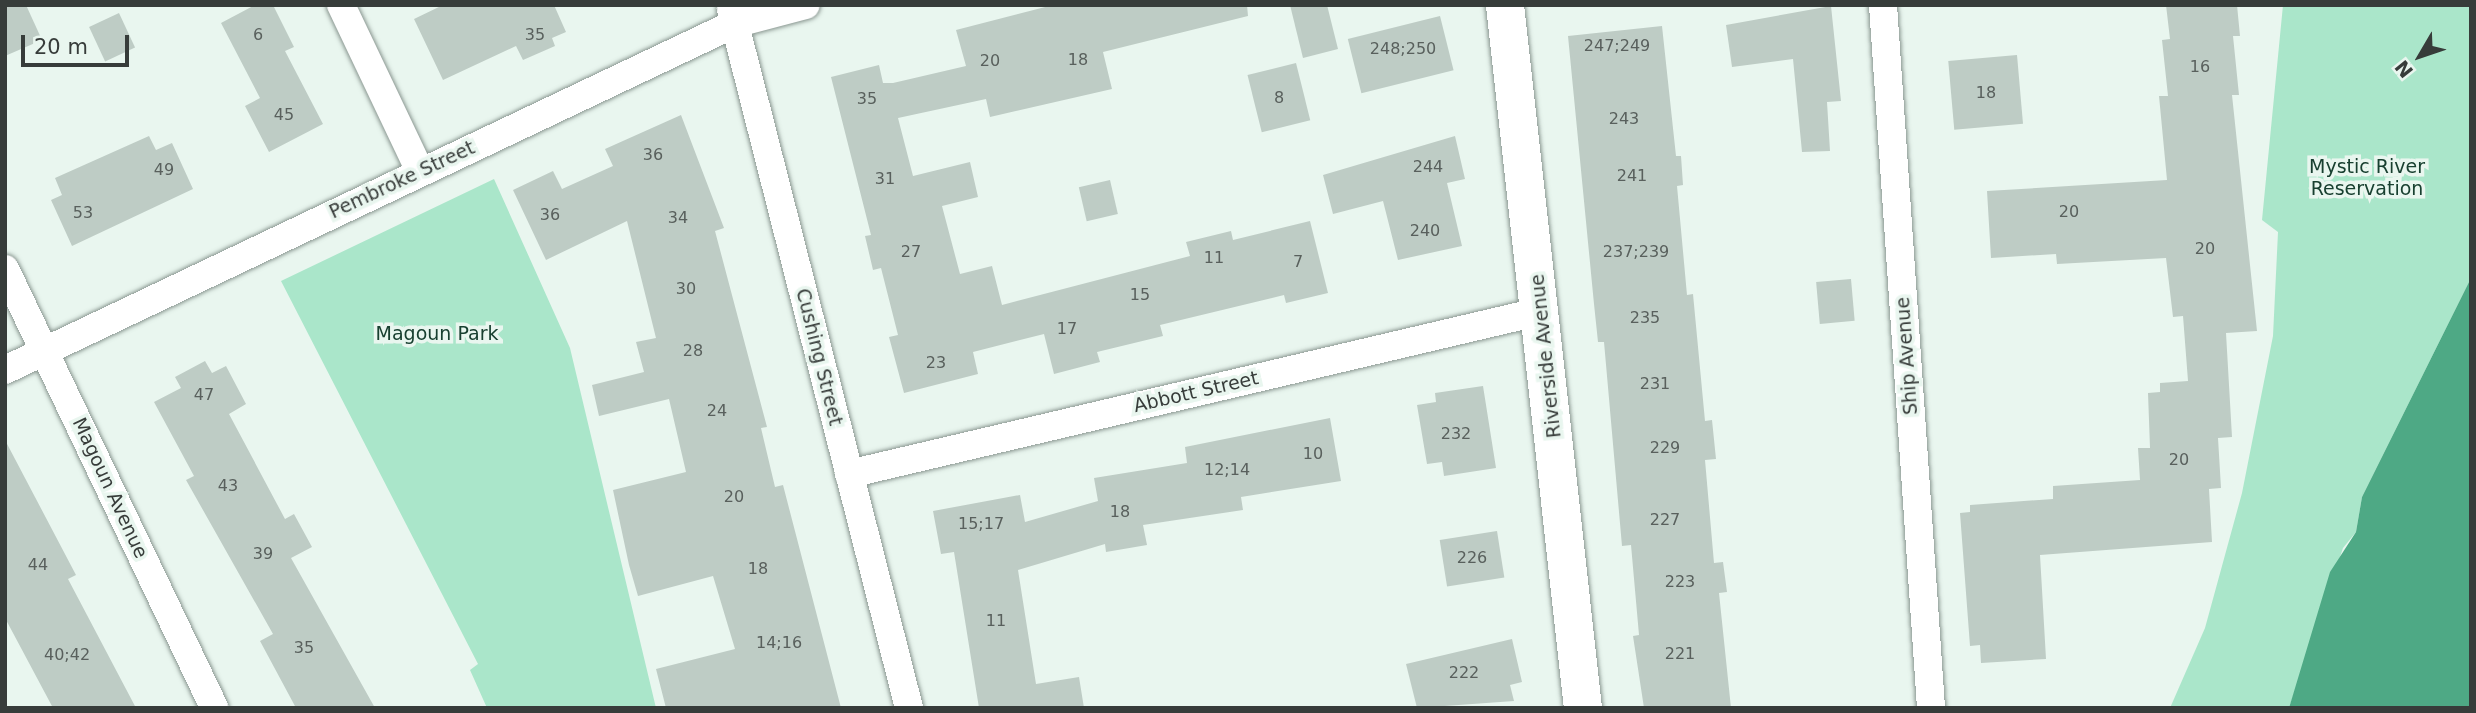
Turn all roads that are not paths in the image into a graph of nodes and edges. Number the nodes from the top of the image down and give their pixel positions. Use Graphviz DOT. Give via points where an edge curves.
graph roads {
  1 [pos="341,5"];
  2 [pos="806,5"];
  3 [pos="1505,5"];
  4 [pos="1883,5"];
  5 [pos="732,15"];
  6 [pos="420,171"];
  7 [pos="5,269"];
  8 [pos="1542,311"];
  9 [pos="44,351"];
  10 [pos="5,370"];
  11 [pos="849,474"];
  12 [pos="214,708"];
  13 [pos="909,708"];
  14 [pos="1583,708"];
  15 [pos="1931,708"];
  1 -- 6 [label="street"];
  2 -- 5 [label="street, Pembroke Street"];
  3 -- 8 [label="main road, Riverside Avenue"];
  4 -- 15 [label="street, Ship Avenue"];
  5 -- 6 [label="street, Pembroke Street"];
  5 -- 11 [label="street, Cushing Street"];
  6 -- 9 [label="street, Pembroke Street"];
  7 -- 9 [label="street, Magoun Avenue"];
  8 -- 11 [label="street, Abbott Street"];
  8 -- 14 [label="main road, Riverside Avenue"];
  9 -- 10 [label="street, Pembroke Street"];
  9 -- 12 [label="street, Magoun Avenue"];
  11 -- 13 [label="street, Cushing Street"];
}
